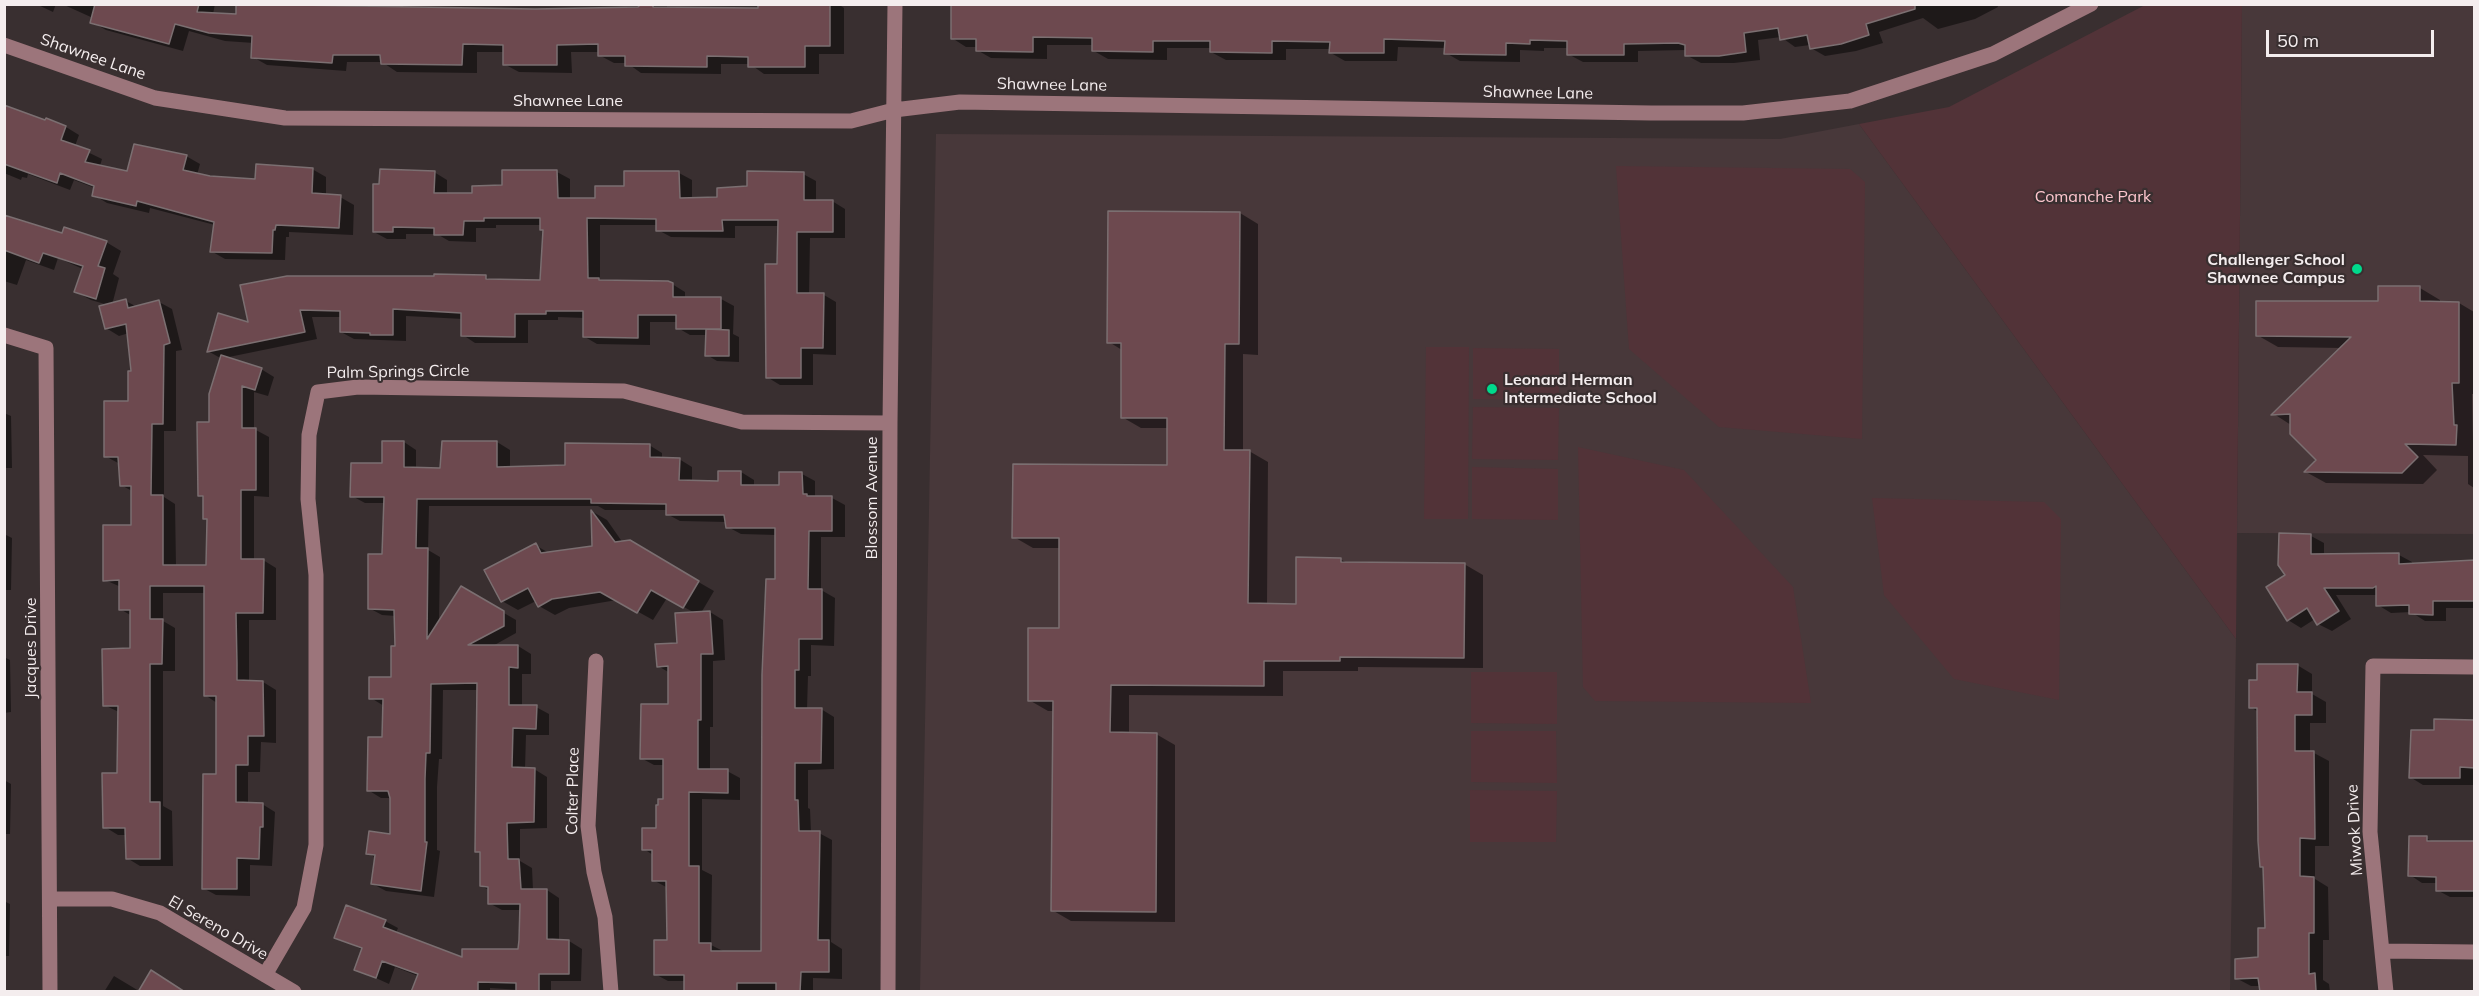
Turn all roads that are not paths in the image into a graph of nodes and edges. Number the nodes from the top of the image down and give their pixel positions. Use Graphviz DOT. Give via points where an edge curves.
graph roads {
  1 [pos="895,4"];
  2 [pos="2091,4"];
  3 [pos="4,45"];
  4 [pos="894,110"];
  5 [pos="4,334"];
  6 [pos="890,423"];
  7 [pos="596,661"];
  8 [pos="2475,667"];
  9 [pos="51,899"];
  10 [pos="2383,951"];
  11 [pos="2475,952"];
  12 [pos="265,975"];
  13 [pos="50,992"];
  14 [pos="294,992"];
  15 [pos="611,992"];
  16 [pos="888,992"];
  17 [pos="2385,992"];
  1 -- 4 [label="street, Blossom Avenue"];
  2 -- 4 [label="street, Shawnee Lane" via="1994,54 1850,101 1743,113 960,102"];
  3 -- 4 [label="street, Shawnee Lane" via="155,98 285,118 851,121"];
  4 -- 6 [label="street, Blossom Avenue"];
  5 -- 9 [label="street, Jacques Drive" via="46,348"];
  6 -- 12 [label="street, Palm Springs Circle" via="742,422 624,391 358,387 318,392 309,435 308,500 316,575 316,845 304,908"];
  6 -- 16 [label="street, Blossom Avenue"];
  7 -- 15 [label="street, Colter Place" via="588,826 605,917"];
  8 -- 10 [label="street, Miwok Drive" via="2373,666 2370,832"];
  9 -- 12 [label="street, El Sereno Drive" via="112,899 160,913"];
  9 -- 13 [label="street, Jacques Drive"];
  10 -- 11 [label="street"];
  10 -- 17 [label="street, Miwok Drive"];
  12 -- 14 [label="street, El Sereno Drive"];
}
